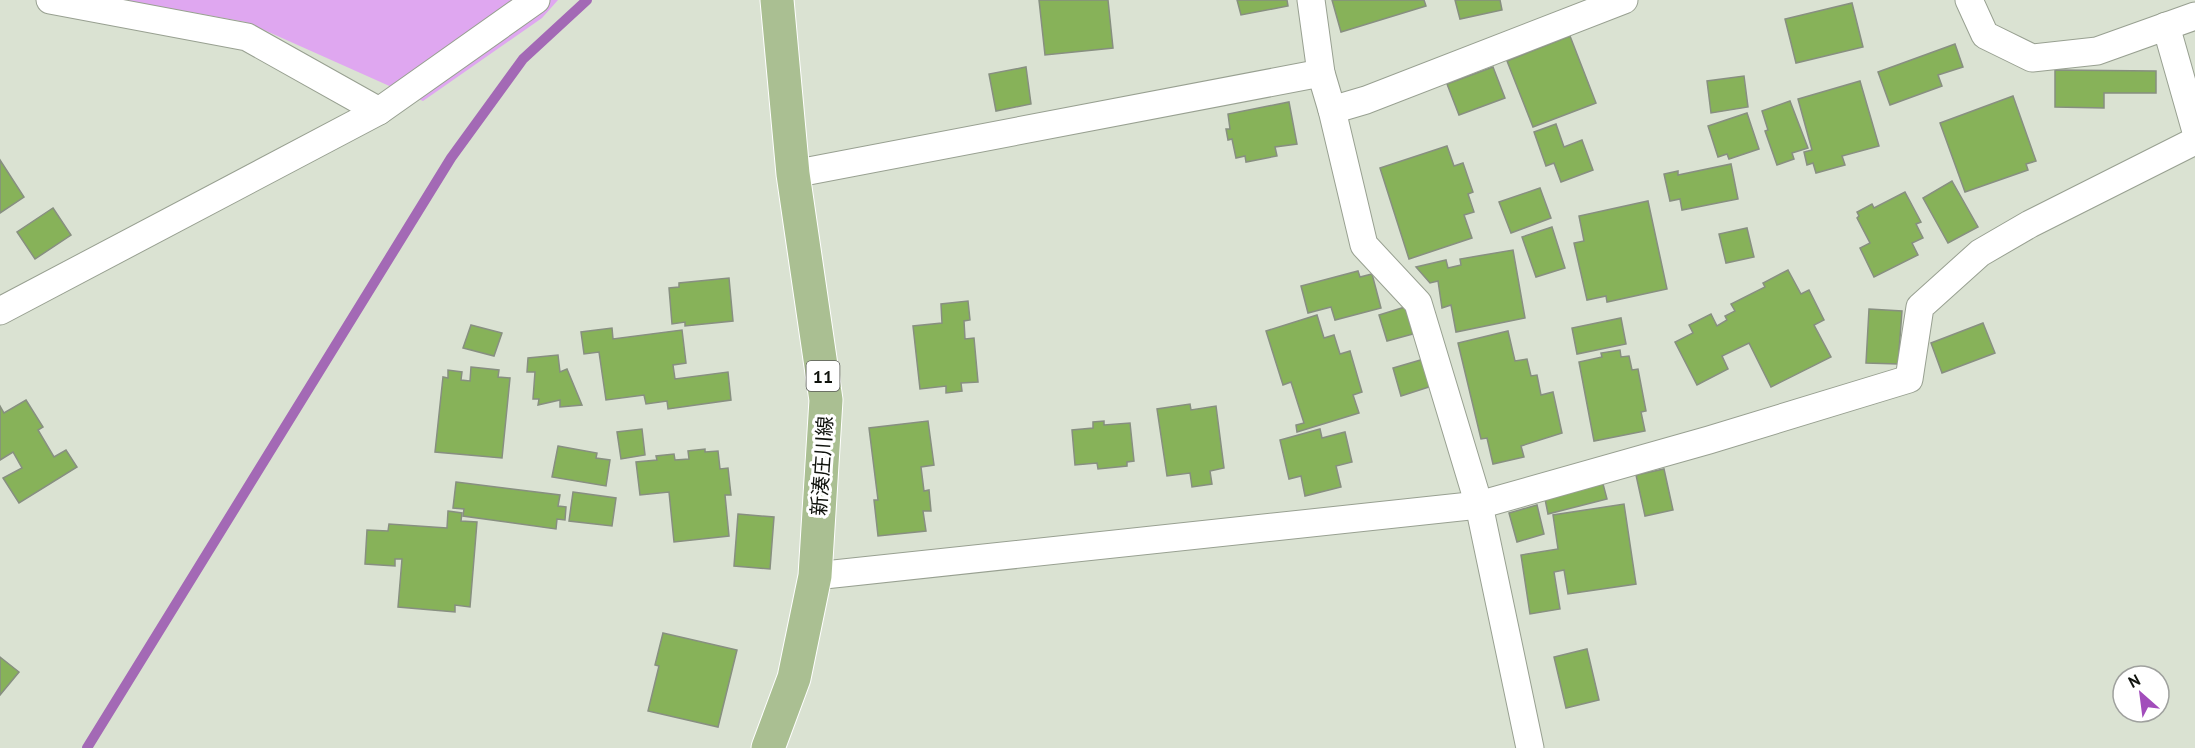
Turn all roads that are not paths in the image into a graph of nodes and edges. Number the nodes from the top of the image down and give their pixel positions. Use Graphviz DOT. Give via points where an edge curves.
graph roads {
  1 [pos="50,0"];
  2 [pos="536,0"];
  3 [pos="777,0"];
  4 [pos="1311,0"];
  5 [pos="1624,0"];
  6 [pos="1970,0"];
  7 [pos="2195,16"];
  8 [pos="2166,26"];
  9 [pos="1321,74"];
  10 [pos="1332,110"];
  11 [pos="379,111"];
  12 [pos="2195,128"];
  13 [pos="2195,141"];
  14 [pos="793,174"];
  15 [pos="0,311"];
  16 [pos="1479,506"];
  17 [pos="815,576"];
  18 [pos="768,748"];
  19 [pos="1530,748"];
  1 -- 11 [label="street" via="247,37"];
  2 -- 11 [label="street"];
  3 -- 14 [label="main road, 新湊庄川線 / 11"];
  4 -- 9 [label="street"];
  5 -- 10 [label="street"];
  6 -- 8 [label="street" via="1985,35 2032,58 2097,51"];
  7 -- 8 [label="street"];
  8 -- 12 [label="street"];
  9 -- 10 [label="street"];
  9 -- 14 [label="street"];
  10 -- 16 [label="street" via="1364,245 1418,303"];
  11 -- 15 [label="street"];
  13 -- 16 [label="street" via="1980,253 1920,307 1909,379"];
  14 -- 17 [label="main road, 新湊庄川線 / 11" via="826,400"];
  16 -- 17 [label="street"];
  16 -- 19 [label="street"];
  17 -- 18 [label="main road, 新湊庄川線 / 11" via="794,678"];
}
